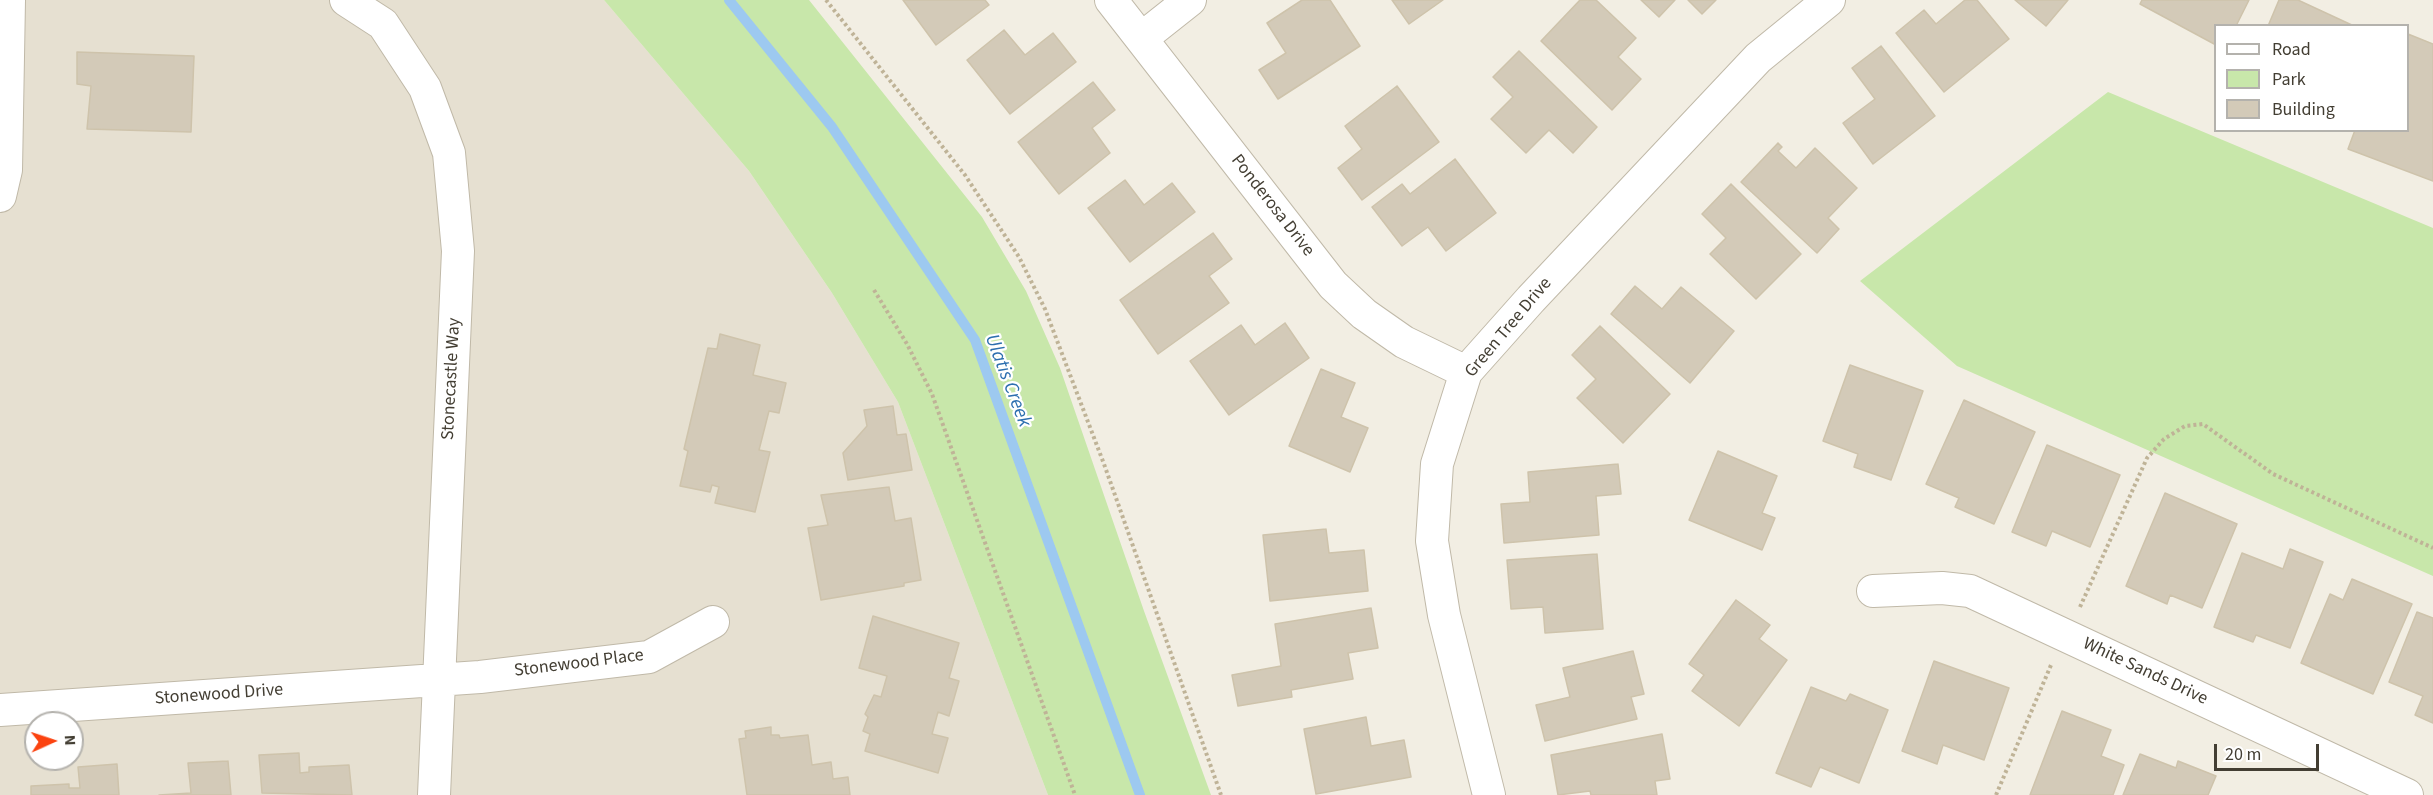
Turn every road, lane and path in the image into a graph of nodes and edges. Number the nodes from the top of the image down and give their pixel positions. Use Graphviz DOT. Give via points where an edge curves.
graph roads {
  1 [pos="9,0"];
  2 [pos="346,0"];
  3 [pos="826,0"];
  4 [pos="1112,0"];
  5 [pos="1190,0"];
  6 [pos="1829,0"];
  7 [pos="1142,38"];
  8 [pos="0,196"];
  9 [pos="874,290"];
  10 [pos="1466,372"];
  11 [pos="2433,548"];
  12 [pos="1873,591"];
  13 [pos="2080,608"];
  14 [pos="713,622"];
  15 [pos="2052,662"];
  16 [pos="437,680"];
  17 [pos="0,710"];
  18 [pos="434,795"];
  19 [pos="1075,795"];
  20 [pos="1221,795"];
  21 [pos="1489,795"];
  22 [pos="1996,795"];
  23 [pos="2407,795"];
  1 -- 8 [label="street" via="6,170"];
  2 -- 16 [label="street, Stonecastle Way" via="383,24 425,88 448,153 458,251"];
  3 -- 20 [label="path" via="965,175 1019,257 1045,309"];
  4 -- 7 [label="street, Ponderosa Drive"];
  5 -- 7 [label="street"];
  6 -- 10 [label="street, Green Tree Drive" via="1758,58"];
  7 -- 10 [label="street, Ponderosa Drive" via="1333,285 1364,314 1404,342"];
  9 -- 19 [label="path" via="908,344 932,394"];
  10 -- 21 [label="street, Green Tree Drive" via="1437,464 1432,541 1444,615"];
  11 -- 13 [label="path" via="2273,474 2203,424 2185,426 2164,439 2147,458"];
  12 -- 23 [label="street, White Sands Drive" via="1970,591"];
  14 -- 16 [label="street, Stonewood Place" via="649,657"];
  15 -- 22 [label="path"];
  16 -- 17 [label="street, Stonewood Drive"];
  16 -- 18 [label="street, Stonecastle Way"];
}
